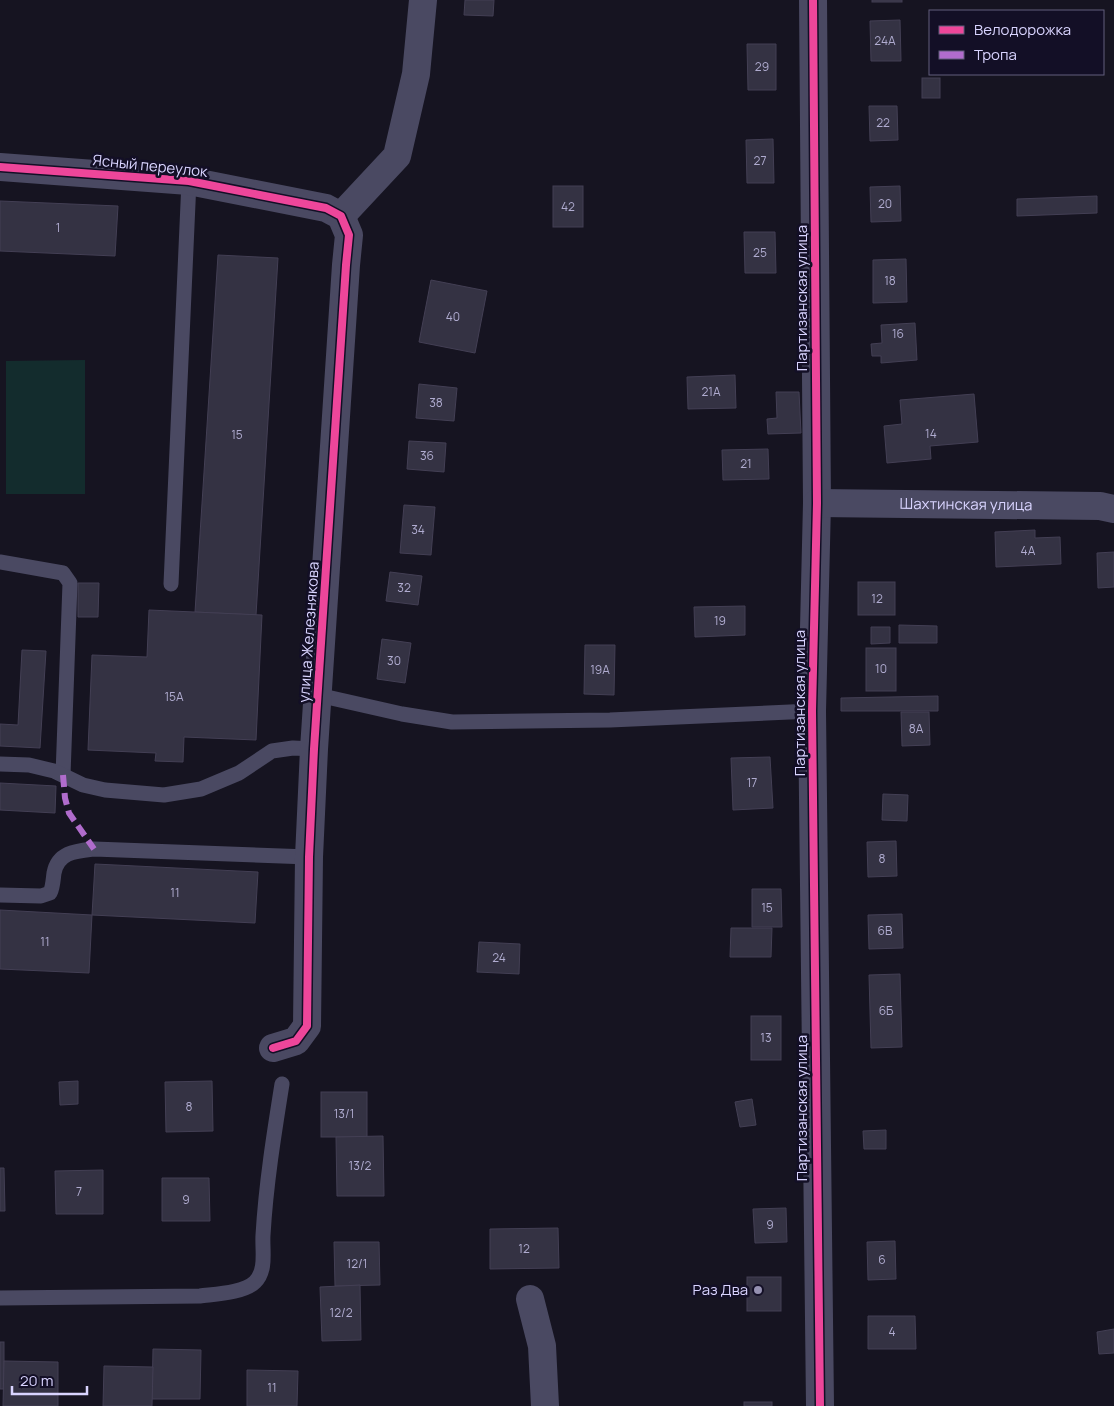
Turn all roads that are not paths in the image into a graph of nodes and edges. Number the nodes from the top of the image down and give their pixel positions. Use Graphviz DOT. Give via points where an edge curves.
graph roads {
  1 [pos="423,0"];
  2 [pos="813,0"];
  3 [pos="0,167"];
  4 [pos="189,182"];
  5 [pos="334,212"];
  6 [pos="817,503"];
  7 [pos="1114,509"];
  8 [pos="0,562"];
  9 [pos="171,584"];
  10 [pos="318,696"];
  11 [pos="812,711"];
  12 [pos="314,749"];
  13 [pos="0,764"];
  14 [pos="63,775"];
  15 [pos="309,857"];
  16 [pos="0,896"];
  17 [pos="274,1048"];
  18 [pos="282,1084"];
  19 [pos="0,1298"];
  20 [pos="530,1299"];
  21 [pos="545,1406"];
  22 [pos="820,1406"];
  1 -- 5 [label="street" via="416,74 397,156"];
  2 -- 6 [label="street, Партизанская улица"];
  3 -- 4 [label="street, Ясный переулок"];
  4 -- 5 [label="street, Ясный переулок"];
  4 -- 9 [label="lane"];
  5 -- 10 [label="street, улица Железнякова" via="349,235"];
  6 -- 7 [label="street, Шахтинская улица" via="1100,506"];
  6 -- 11 [label="street, Партизанская улица"];
  8 -- 14 [label="lane" via="63,574 70,584"];
  10 -- 11 [label="lane" via="452,722 610,720"];
  10 -- 12 [label="street, улица Железнякова"];
  11 -- 22 [label="street, Партизанская улица"];
  12 -- 14 [label="lane" via="272,751 239,773 201,789 164,795 105,790"];
  12 -- 15 [label="street, улица Железнякова"];
  13 -- 14 [label="lane" via="29,765"];
  15 -- 16 [label="lane" via="79,851 61,858 50,893"];
  15 -- 17 [label="street, улица Железнякова" via="307,1026 296,1041"];
  18 -- 19 [label="lane" via="271,1151 263,1269 255,1282 246,1288 200,1296"];
  20 -- 21 [label="street" via="542,1346"];
}
